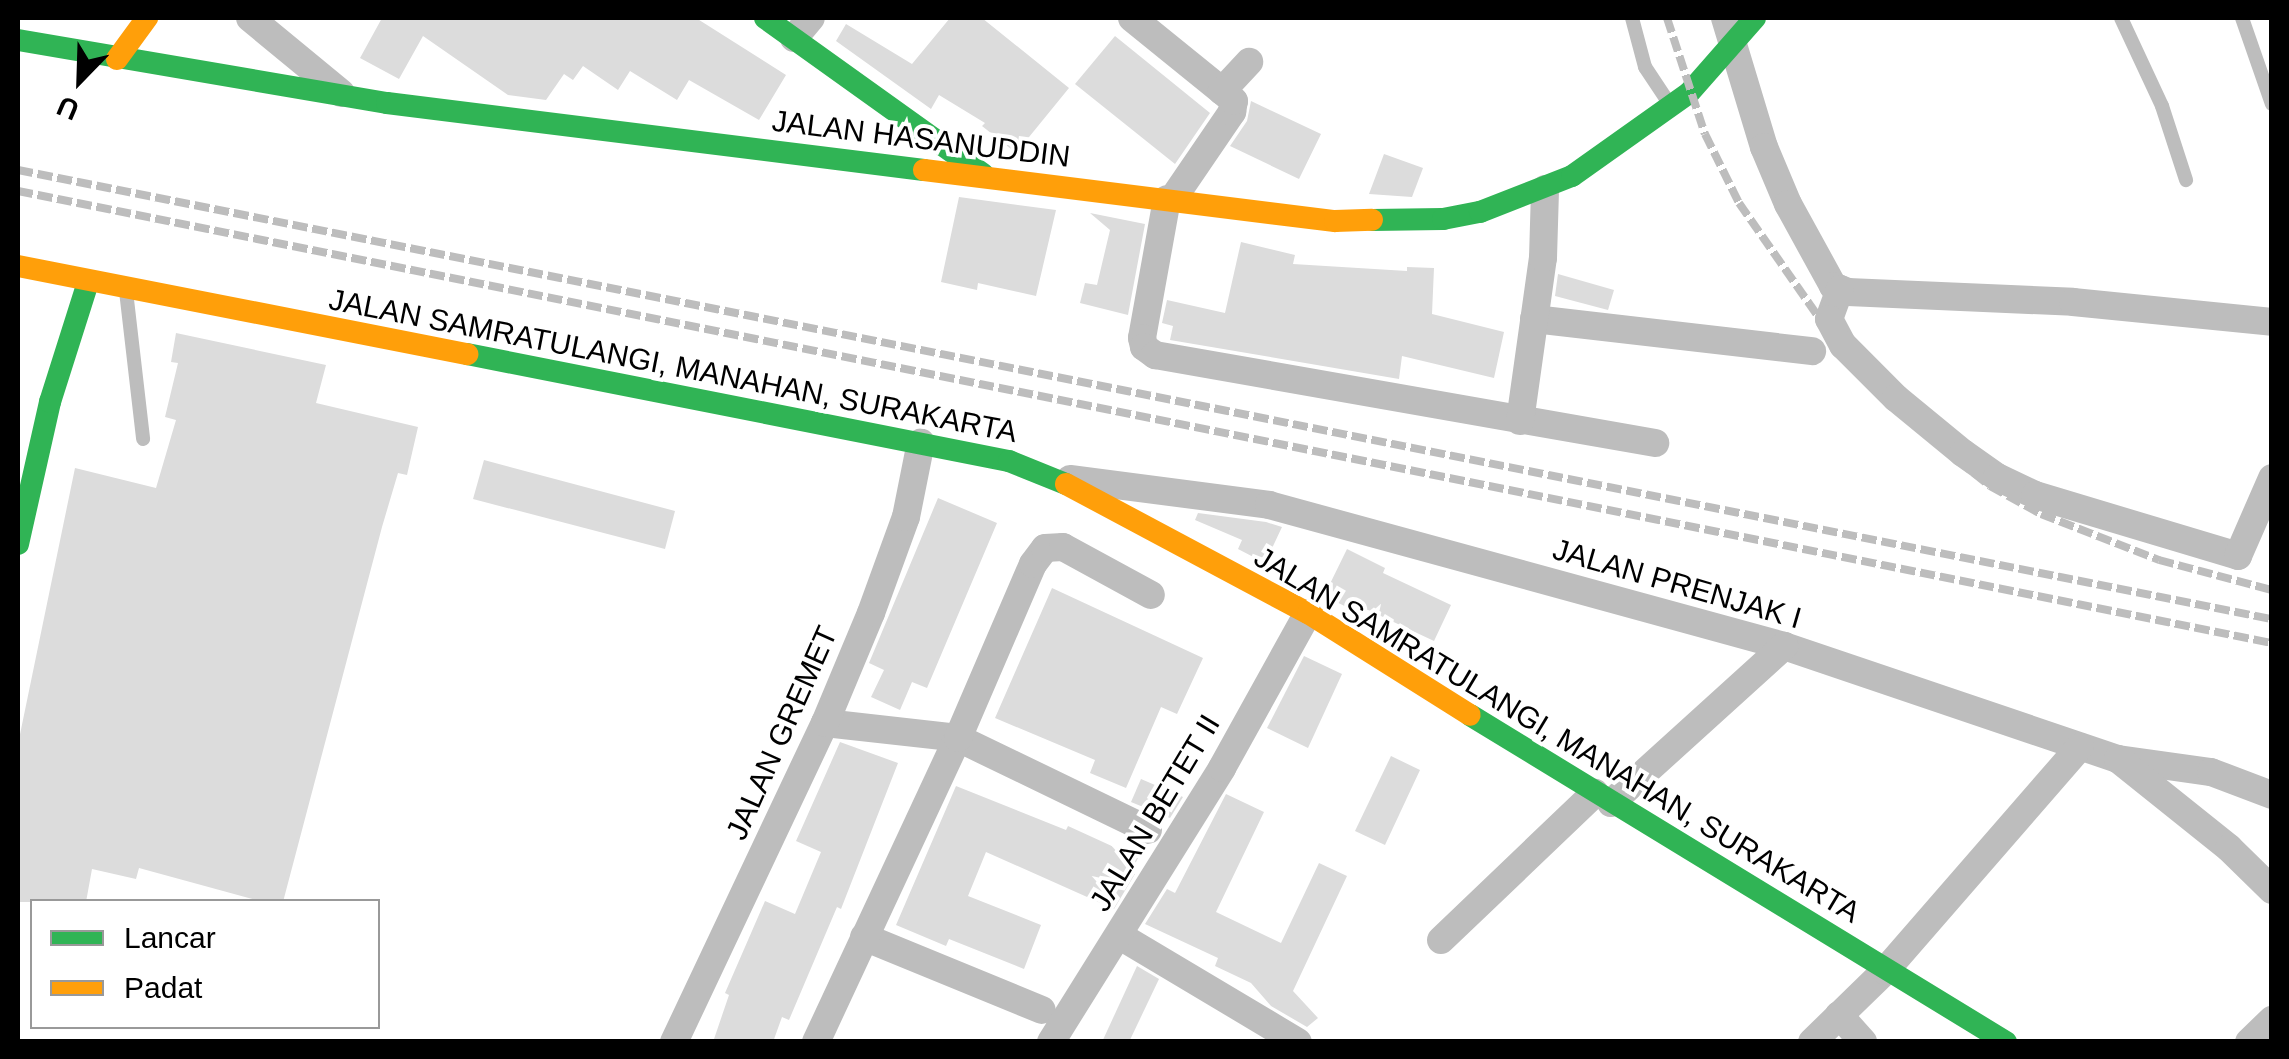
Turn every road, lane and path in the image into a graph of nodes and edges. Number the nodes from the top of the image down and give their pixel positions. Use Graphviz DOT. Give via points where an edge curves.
graph roads {
  1 [pos="147,18"];
  2 [pos="250,18"];
  3 [pos="765,18"];
  4 [pos="1132,18"];
  5 [pos="1632,18"];
  6 [pos="1725,18"];
  7 [pos="1755,18"];
  8 [pos="2122,18"];
  9 [pos="2242,18"];
  10 [pos="803,28"];
  11 [pos="18,40"];
  12 [pos="1730,46"];
  13 [pos="117,59"];
  14 [pos="1249,62"];
  15 [pos="1222,91"];
  16 [pos="346,97"];
  17 [pos="2272,104"];
  18 [pos="1672,107"];
  19 [pos="987,176"];
  20 [pos="2186,180"];
  21 [pos="1545,189"];
  22 [pos="1170,200"];
  23 [pos="18,266"];
  24 [pos="88,282"];
  25 [pos="126,290"];
  26 [pos="1840,290"];
  27 [pos="1534,319"];
  28 [pos="2272,322"];
  29 [pos="1812,351"];
  30 [pos="1520,421"];
  31 [pos="143,439"];
  32 [pos="922,442"];
  33 [pos="1655,443"];
  34 [pos="1054,477"];
  35 [pos="2272,478"];
  36 [pos="18,544"];
  37 [pos="1151,595"];
  38 [pos="1308,612"];
  39 [pos="1784,646"];
  40 [pos="825,723"];
  41 [pos="958,738"];
  42 [pos="2080,746"];
  43 [pos="2118,759"];
  44 [pos="2272,795"];
  45 [pos="1603,798"];
  46 [pos="1148,830"];
  47 [pos="2272,890"];
  48 [pos="1120,936"];
  49 [pos="864,937"];
  50 [pos="1441,940"];
  51 [pos="1885,971"];
  52 [pos="1042,1010"];
  53 [pos="1839,1016"];
  54 [pos="2272,1020"];
  55 [pos="674,1042"];
  56 [pos="816,1042"];
  57 [pos="1051,1042"];
  58 [pos="1298,1042"];
  59 [pos="1812,1042"];
  60 [pos="1863,1042"];
  61 [pos="2006,1042"];
  62 [pos="2249,1042"];
  1 -- 13 [label="main road"];
  2 -- 16 [label="street"];
  3 -- 10 [label="main road"];
  4 -- 15 [label="street"];
  5 -- 18 [label="lane" via="1644,67"];
  6 -- 12 [label="street"];
  7 -- 12 [label="main road, JALAN HASANUDDIN"];
  8 -- 20 [label="lane"];
  9 -- 17 [label="lane"];
  10 -- 19 [label="main road"];
  11 -- 13 [label="main road, JALAN HASANUDDIN"];
  12 -- 18 [label="main road, JALAN HASANUDDIN"];
  12 -- 26 [label="street" via="1788,204"];
  13 -- 16 [label="main road, JALAN HASANUDDIN"];
  14 -- 15 [label="street"];
  15 -- 22 [label="street" via="1234,102 1232,112"];
  16 -- 19 [label="main road, JALAN HASANUDDIN"];
  18 -- 21 [label="main road, JALAN HASANUDDIN"];
  19 -- 22 [label="main road, JALAN HASANUDDIN"];
  21 -- 22 [label="main road, JALAN HASANUDDIN" via="1443,219 1334,221"];
  21 -- 27 [label="street"];
  22 -- 30 [label="street" via="1142,338 1148,352"];
  23 -- 24 [label="main road, JALAN SAMRATULANGI, MANAHAN, SURAKARTA"];
  24 -- 25 [label="main road, JALAN SAMRATULANGI, MANAHAN, SURAKARTA"];
  24 -- 36 [label="main road" via="50,402"];
  25 -- 31 [label="lane"];
  25 -- 32 [label="main road, JALAN SAMRATULANGI, MANAHAN, SURAKARTA"];
  26 -- 28 [label="street" via="2073,302"];
  26 -- 35 [label="street" via="1829,320 1843,345 1963,453 2035,494 2238,556"];
  27 -- 29 [label="street"];
  27 -- 30 [label="street"];
  30 -- 33 [label="street"];
  32 -- 34 [label="main road, JALAN SAMRATULANGI, MANAHAN, SURAKARTA"];
  32 -- 40 [label="street, JALAN GREMET" via="906,516"];
  34 -- 38 [label="main road, JALAN SAMRATULANGI, MANAHAN, SURAKARTA"];
  34 -- 39 [label="street, JALAN PRENJAK I" via="1269,505"];
  37 -- 41 [label="street" via="1063,547 1046,548 1002,629"];
  38 -- 45 [label="main road, JALAN SAMRATULANGI, MANAHAN, SURAKARTA"];
  38 -- 48 [label="street, JALAN BETET II"];
  39 -- 42 [label="street, JALAN PRENJAK I"];
  39 -- 45 [label="street"];
  40 -- 41 [label="street"];
  40 -- 55 [label="street, JALAN GREMET"];
  41 -- 46 [label="street"];
  41 -- 49 [label="street"];
  42 -- 43 [label="street, JALAN PRENJAK I"];
  42 -- 51 [label="street"];
  43 -- 44 [label="street, JALAN PRENJAK I" via="2211,772"];
  43 -- 47 [label="street"];
  45 -- 50 [label="street"];
  45 -- 51 [label="main road, JALAN SAMRATULANGI, MANAHAN, SURAKARTA"];
  48 -- 57 [label="street, JALAN BETET II"];
  48 -- 58 [label="street"];
  49 -- 52 [label="street"];
  49 -- 56 [label="street"];
  51 -- 53 [label="street"];
  51 -- 61 [label="main road, JALAN SAMRATULANGI, MANAHAN, SURAKARTA"];
  53 -- 59 [label="street"];
  53 -- 60 [label="street"];
  54 -- 62 [label="street"];
}
